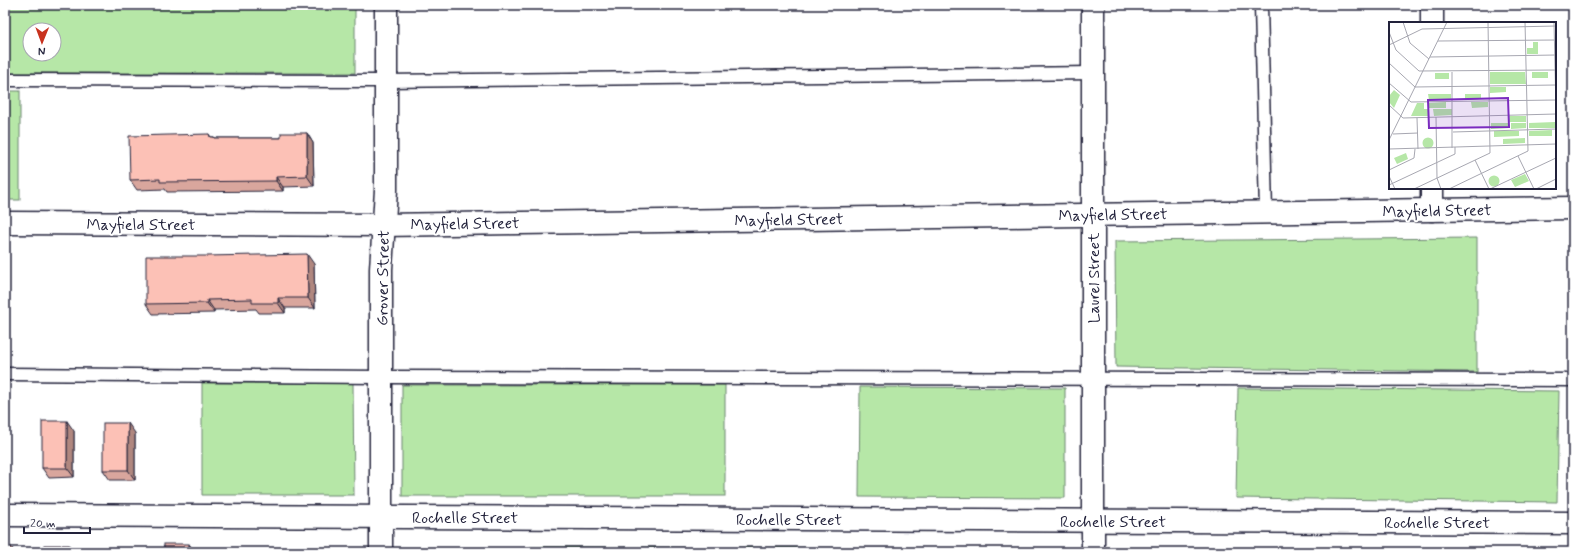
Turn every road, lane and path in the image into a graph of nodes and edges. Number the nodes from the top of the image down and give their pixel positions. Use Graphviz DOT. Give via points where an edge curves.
graph roads {
  1 [pos="386,5"];
  2 [pos="1093,5"];
  3 [pos="1261,5"];
  4 [pos="1432,5"];
  5 [pos="1432,22"];
  6 [pos="1093,72"];
  7 [pos="5,80"];
  8 [pos="386,81"];
  9 [pos="1432,189"];
  10 [pos="1573,208"];
  11 [pos="1432,210"];
  12 [pos="1266,212"];
  13 [pos="1092,214"];
  14 [pos="5,223"];
  15 [pos="384,225"];
  16 [pos="5,374"];
  17 [pos="381,377"];
  18 [pos="1093,379"];
  19 [pos="1573,380"];
  20 [pos="5,514"];
  21 [pos="381,517"];
  22 [pos="1093,521"];
  23 [pos="1573,523"];
  24 [pos="380,552"];
  25 [pos="1093,552"];
  1 -- 8 [label="street, Grover Street"];
  2 -- 6 [label="street, Laurel Street"];
  3 -- 12 [label="lane"];
  4 -- 5 [label="street"];
  6 -- 8 [label="lane"];
  6 -- 13 [label="street, Laurel Street"];
  7 -- 8 [label="lane"];
  8 -- 15 [label="street, Grover Street"];
  9 -- 11 [label="street"];
  10 -- 11 [label="street, Mayfield Street"];
  11 -- 12 [label="street, Mayfield Street"];
  12 -- 13 [label="street, Mayfield Street"];
  13 -- 15 [label="street, Mayfield Street"];
  13 -- 18 [label="street, Laurel Street"];
  14 -- 15 [label="street, Mayfield Street"];
  15 -- 17 [label="street, Grover Street" via="381,269"];
  16 -- 17 [label="lane"];
  17 -- 18 [label="lane"];
  17 -- 21 [label="street, Grover Street"];
  18 -- 19 [label="lane"];
  18 -- 22 [label="street, Laurel Street"];
  20 -- 21 [label="street, Rochelle Street"];
  21 -- 22 [label="street, Rochelle Street"];
  21 -- 24 [label="street, Grover Street"];
  22 -- 23 [label="street, Rochelle Street"];
  22 -- 25 [label="street, Laurel Street"];
}
